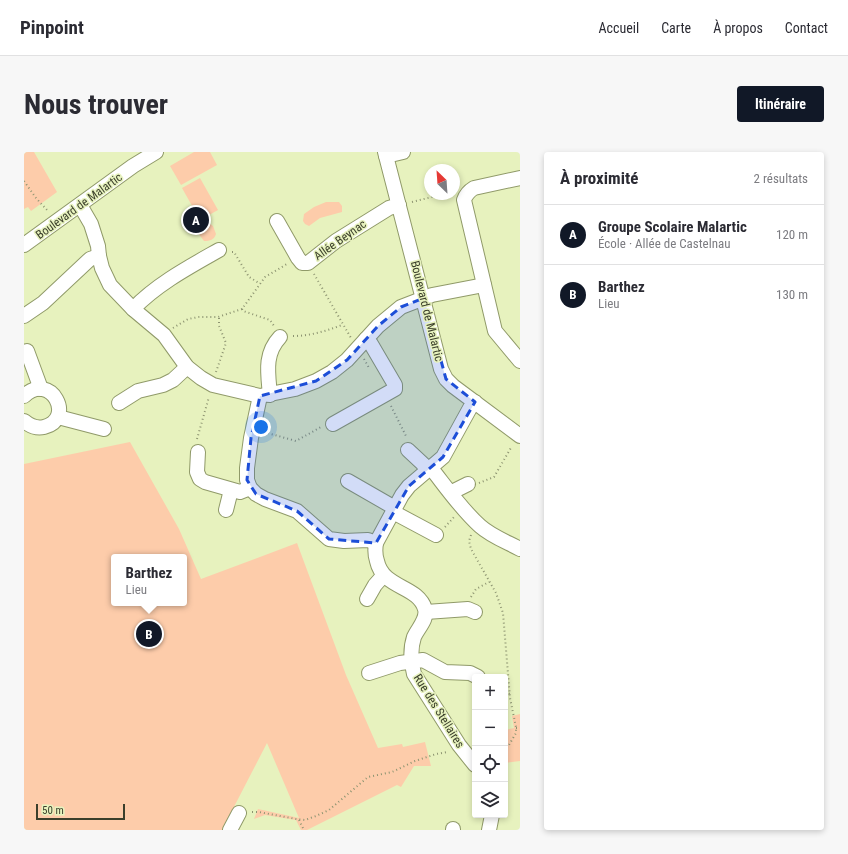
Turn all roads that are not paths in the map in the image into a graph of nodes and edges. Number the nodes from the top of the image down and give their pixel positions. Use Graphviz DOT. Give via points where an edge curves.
graph roads {
  1 [pos="143,152"];
  2 [pos="156,152"];
  3 [pos="403,152"];
  4 [pos="386,154"];
  5 [pos="133,166"];
  6 [pos="520,178"];
  7 [pos="80,205"];
  8 [pos="399,205"];
  9 [pos="277,221"];
  10 [pos="24,245"];
  11 [pos="219,250"];
  12 [pos="99,256"];
  13 [pos="484,285"];
  14 [pos="424,298"];
  15 [pos="134,309"];
  16 [pos="24,316"];
  17 [pos="280,337"];
  18 [pos="366,339"];
  19 [pos="28,351"];
  20 [pos="520,361"];
  21 [pos="187,367"];
  22 [pos="40,389"];
  23 [pos="265,395"];
  24 [pos="24,396"];
  25 [pos="475,402"];
  26 [pos="119,403"];
  27 [pos="58,416"];
  28 [pos="24,421"];
  29 [pos="333,424"];
  30 [pos="104,430"];
  31 [pos="517,439"];
  32 [pos="408,450"];
  33 [pos="198,452"];
  34 [pos="429,469"];
  35 [pos="348,481"];
  36 [pos="468,484"];
  37 [pos="250,488"];
  38 [pos="231,490"];
  39 [pos="452,494"];
  40 [pos="226,510"];
  41 [pos="394,510"];
  42 [pos="436,535"];
  43 [pos="376,543"];
  44 [pos="520,550"];
  45 [pos="383,576"];
  46 [pos="366,599"];
  47 [pos="472,611"];
  48 [pos="426,612"];
  49 [pos="412,662"];
  50 [pos="369,673"];
  51 [pos="472,674"];
  52 [pos="472,761"];
  53 [pos="239,813"];
  54 [pos="491,818"];
  55 [pos="230,830"];
  56 [pos="489,830"];
  1 -- 5 [label="street, Boulevard de Malartic"];
  2 -- 5 [label="street, Boulevard de Malartic"];
  3 -- 4 [label="street"];
  4 -- 8 [label="street, Boulevard de Malartic"];
  5 -- 7 [label="street, Boulevard de Malartic"];
  6 -- 13 [label="street" via="474,188 464,200"];
  7 -- 10 [label="street, Boulevard de Malartic"];
  7 -- 12 [label="street" via="91,224"];
  8 -- 9 [label="street, Allée Beynac" via="389,208 336,241 308,263 298,258"];
  8 -- 14 [label="street, Boulevard de Malartic"];
  11 -- 15 [label="street" via="174,276"];
  12 -- 15 [label="street" via="110,285"];
  12 -- 16 [label="street" via="90,259 43,303"];
  13 -- 14 [label="street"];
  13 -- 20 [label="street" via="495,331"];
  14 -- 18 [label="street" via="401,307"];
  14 -- 25 [label="street, Boulevard de Malartic" via="441,369 453,386"];
  15 -- 21 [label="street" via="169,340"];
  17 -- 23 [label="street" via="273,345 268,359"];
  18 -- 23 [label="street" via="347,360 316,381 295,389"];
  18 -- 29 [label="street" via="395,385 395,389"];
  19 -- 22 [label="street"];
  21 -- 23 [label="street" via="211,390"];
  21 -- 26 [label="street" via="173,380 138,391"];
  22 -- 24 [label="street"];
  22 -- 27 [label="street" via="47,390 56,399 59,405"];
  23 -- 37 [label="street" via="253,429 247,468"];
  25 -- 31 [label="street, Boulevard de Malartic"];
  25 -- 34 [label="street" via="443,457"];
  27 -- 28 [label="street" via="53,423 41,428 34,428"];
  27 -- 30 [label="street"];
  32 -- 34 [label="street"];
  33 -- 38 [label="street" via="197,472 200,479"];
  34 -- 39 [label="street"];
  34 -- 41 [label="street" via="409,486"];
  35 -- 41 [label="street"];
  36 -- 39 [label="street"];
  37 -- 38 [label="street" via="240,492"];
  37 -- 43 [label="street" via="265,499 296,511 329,538 344,541 368,540"];
  38 -- 40 [label="street"];
  39 -- 44 [label="street" via="480,526"];
  41 -- 42 [label="street"];
  41 -- 43 [label="street"];
  43 -- 45 [label="street" via="376,557"];
  45 -- 46 [label="street"];
  45 -- 48 [label="street" via="416,595 424,604"];
  47 -- 48 [label="street"];
  48 -- 49 [label="street, Rue des Stellaires" via="414,637"];
  49 -- 50 [label="street" via="400,663"];
  49 -- 51 [label="street" via="423,660 445,672"];
  49 -- 52 [label="street, Rue des Stellaires" via="414,674"];
  53 -- 55 [label="street"];
  54 -- 56 [label="street"];
}
